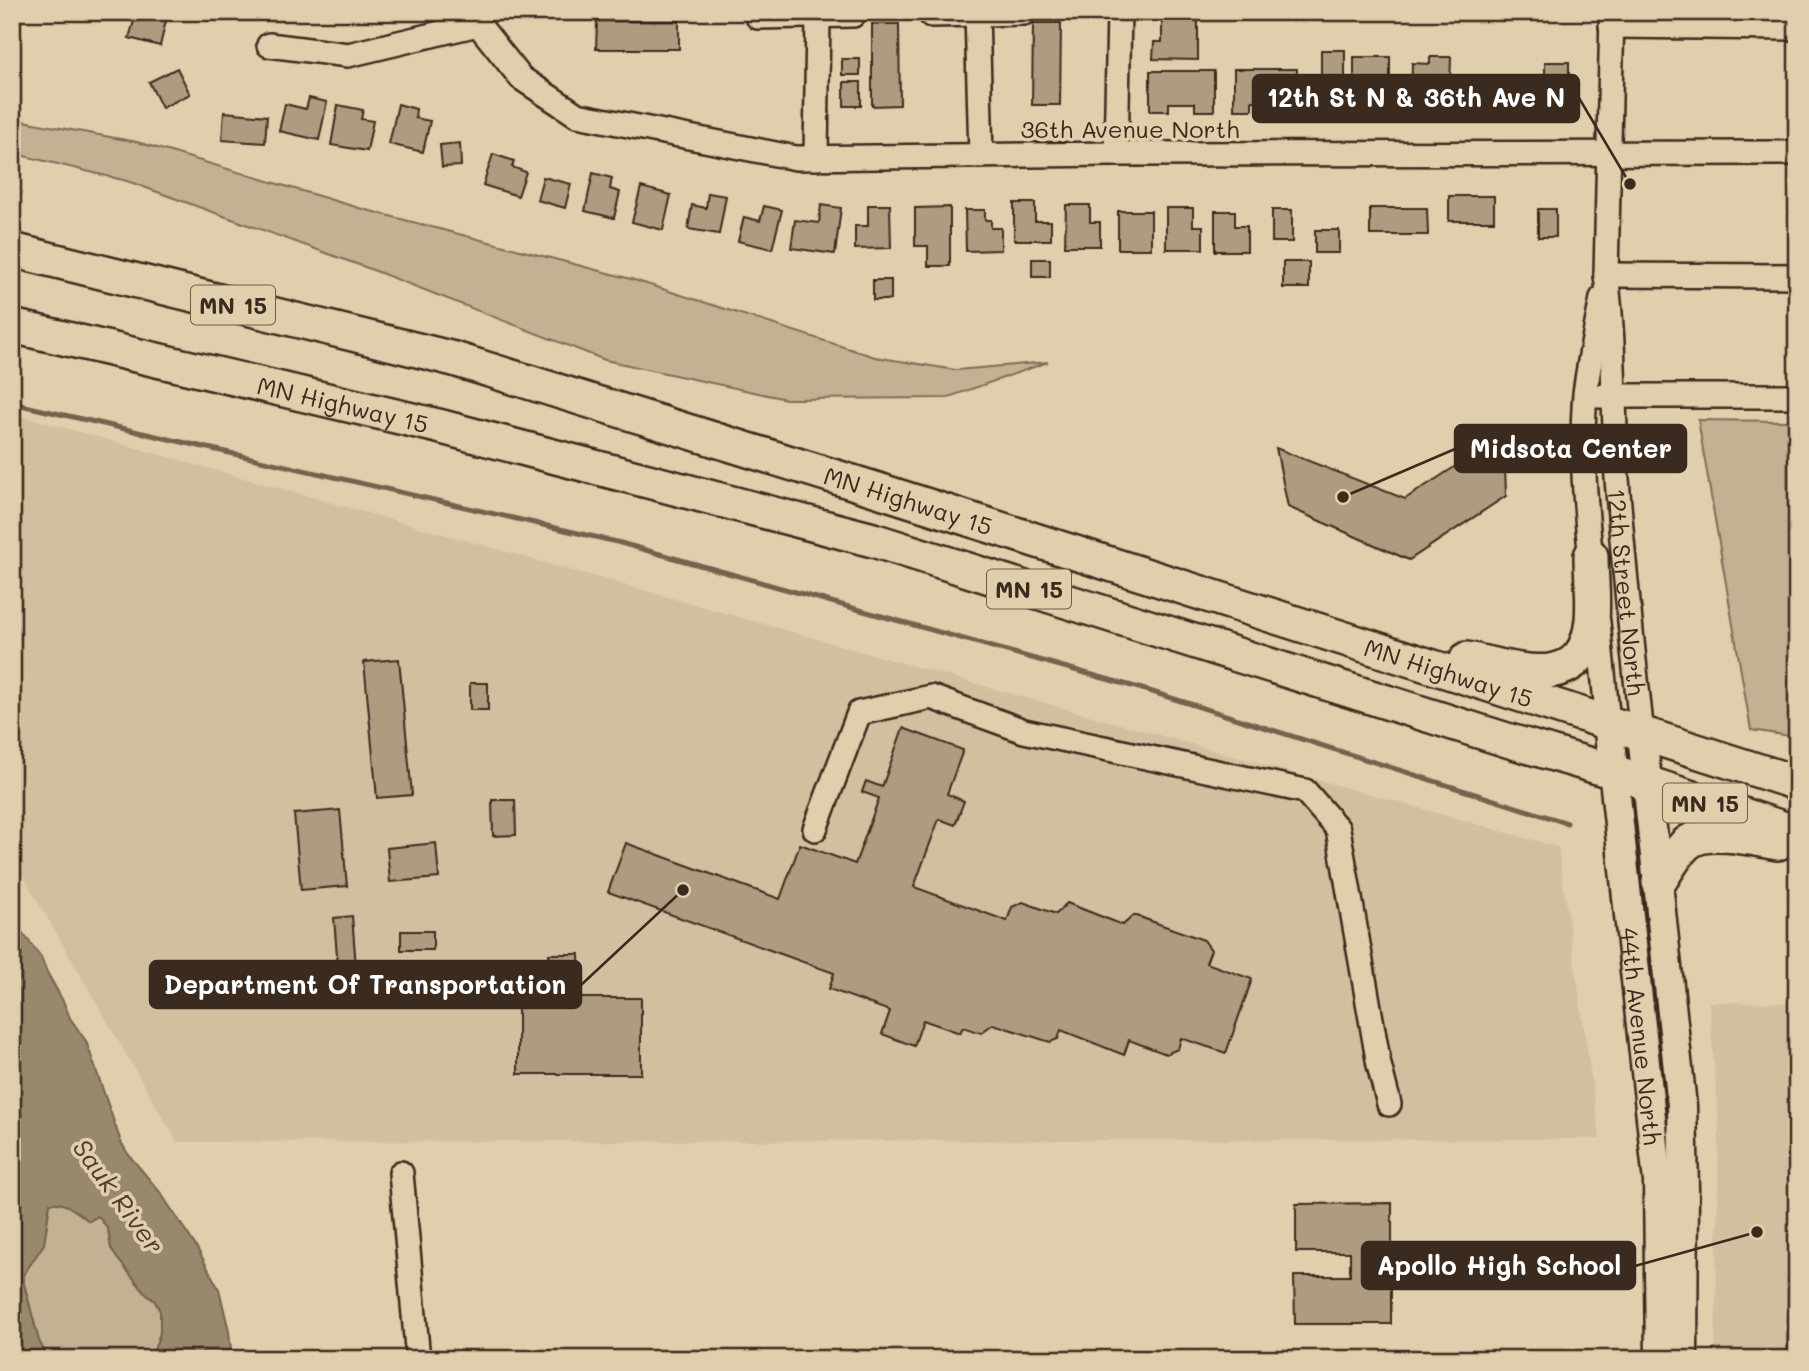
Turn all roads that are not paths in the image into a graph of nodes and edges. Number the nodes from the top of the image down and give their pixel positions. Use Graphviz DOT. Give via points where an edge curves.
graph roads {
  1 [pos="1119,12"];
  2 [pos="1024,13"];
  3 [pos="978,14"];
  4 [pos="818,15"];
  5 [pos="853,15"];
  6 [pos="931,15"];
  7 [pos="758,17"];
  8 [pos="478,18"];
  9 [pos="1612,19"];
  10 [pos="1797,28"];
  11 [pos="269,45"];
  12 [pos="1608,153"];
  13 [pos="1797,153"];
  14 [pos="1116,154"];
  15 [pos="981,156"];
  16 [pos="816,158"];
  17 [pos="12,250"];
  18 [pos="1606,275"];
  19 [pos="1797,276"];
  20 [pos="12,326"];
  21 [pos="1585,396"];
  22 [pos="1613,396"];
  23 [pos="1797,396"];
  24 [pos="1591,556"];
  25 [pos="1214,598"];
  26 [pos="1608,723"];
  27 [pos="1642,735"];
  28 [pos="1614,772"];
  29 [pos="1797,783"];
  30 [pos="1648,784"];
  31 [pos="815,829"];
  32 [pos="1797,833"];
  33 [pos="1797,845"];
  34 [pos="1659,882"];
  35 [pos="1389,1104"];
  36 [pos="401,1173"];
  37 [pos="1671,1356"];
  38 [pos="418,1359"];
  1 -- 14 [label="street"];
  2 -- 3 [label="street"];
  3 -- 6 [label="street"];
  3 -- 15 [label="street"];
  4 -- 5 [label="street"];
  4 -- 7 [label="street"];
  4 -- 16 [label="street"];
  8 -- 11 [label="street" via="348,55"];
  8 -- 16 [label="street, 36th Avenue North" via="521,78 577,115 796,158"];
  9 -- 10 [label="street"];
  9 -- 12 [label="street, 12th Street North"];
  12 -- 13 [label="street, 36th Avenue North"];
  12 -- 14 [label="street, 36th Avenue North"];
  12 -- 18 [label="street, 12th Street North"];
  14 -- 15 [label="street, 36th Avenue North"];
  15 -- 16 [label="street, 36th Avenue North"];
  17 -- 25 [label="highway, MN Highway 15 / MN 15" via="454,359"];
  18 -- 19 [label="street"];
  18 -- 21 [label="street, 12th Street North"];
  18 -- 22 [label="street, 12th Street North"];
  20 -- 28 [label="highway, MN Highway 15 / MN 15" via="438,426 873,540"];
  21 -- 22 [label="street"];
  21 -- 24 [label="street, 12th Street North"];
  22 -- 23 [label="street"];
  22 -- 27 [label="street, 12th Street North"];
  24 -- 25 [label="highway" via="1592,621 1587,640 1574,663 1544,672 1446,654"];
  24 -- 26 [label="street, 12th Street North"];
  25 -- 26 [label="highway, MN Highway 15 / MN 15"];
  26 -- 27 [label="highway, MN Highway 15 / MN 15"];
  26 -- 28 [label="main road, 44th Avenue North"];
  27 -- 29 [label="highway, MN Highway 15 / MN 15"];
  27 -- 30 [label="main road, 12th Street North"];
  28 -- 30 [label="highway, MN Highway 15 / MN 15"];
  28 -- 37 [label="main road, 44th Avenue North" via="1658,1182"];
  30 -- 32 [label="highway, MN Highway 15 / MN 15"];
  30 -- 34 [label="main road, 44th Avenue North"];
  31 -- 35 [label="street" via="859,713 931,696 1024,731 1306,791 1338,829"];
  33 -- 34 [label="highway" via="1709,835 1694,839"];
  34 -- 37 [label="main road, 44th Avenue North" via="1682,1105 1684,1175"];
  36 -- 38 [label="street"];
}
